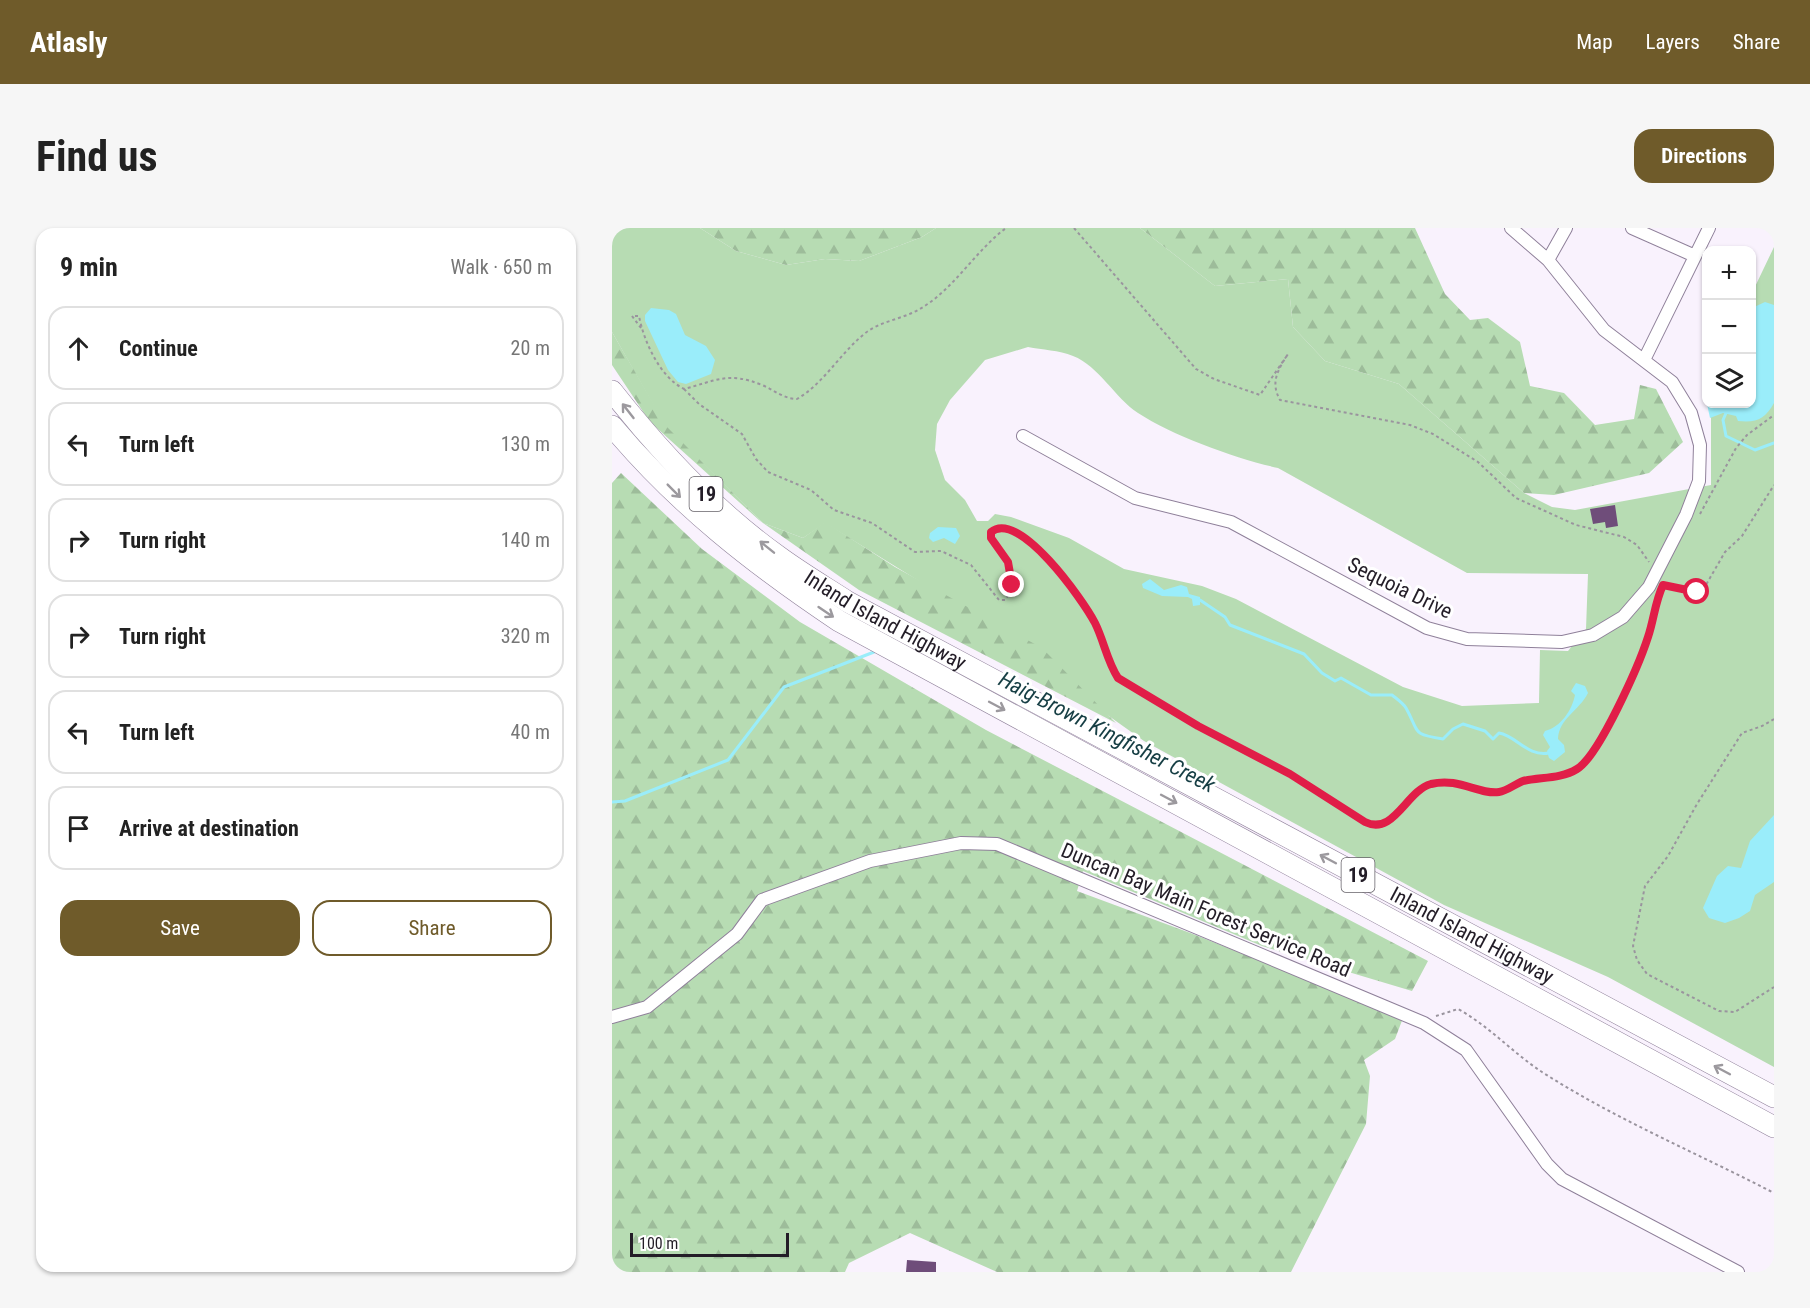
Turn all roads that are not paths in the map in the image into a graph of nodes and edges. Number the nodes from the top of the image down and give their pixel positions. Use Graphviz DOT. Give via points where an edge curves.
graph roads {
  1 [pos="1511,228"];
  2 [pos="1566,228"];
  3 [pos="1632,228"];
  4 [pos="1709,228"];
  5 [pos="1695,256"];
  6 [pos="1548,260"];
  7 [pos="1644,360"];
  8 [pos="612,391"];
  9 [pos="612,426"];
  10 [pos="1023,436"];
  11 [pos="612,1017"];
  12 [pos="1774,1097"];
  13 [pos="1774,1128"];
  14 [pos="1738,1272"];
  1 -- 6 [label="street, Sequoia Drive"];
  2 -- 6 [label="street"];
  3 -- 5 [label="street"];
  4 -- 5 [label="street"];
  5 -- 7 [label="street"];
  6 -- 7 [label="street, Sequoia Drive" via="1604,330"];
  7 -- 10 [label="street, Sequoia Drive" via="1672,382 1692,413 1700,445 1699,481 1649,587 1623,617 1593,635 1562,642 1467,639 1427,628 1232,522 1135,498"];
  12 -- 8 [label="highway, Inland Island Highway / 19, one-way" via="848,602 778,556 723,511 657,445"];
  9 -- 13 [label="highway, Inland Island Highway / 19, one-way" via="710,527 769,574 839,621"];
  11 -- 14 [label="street, Duncan Bay Main Forest Service Road" via="647,1006 737,934 762,900 870,861 961,843 997,844 1421,1022 1466,1050 1547,1164 1562,1179"];
}
